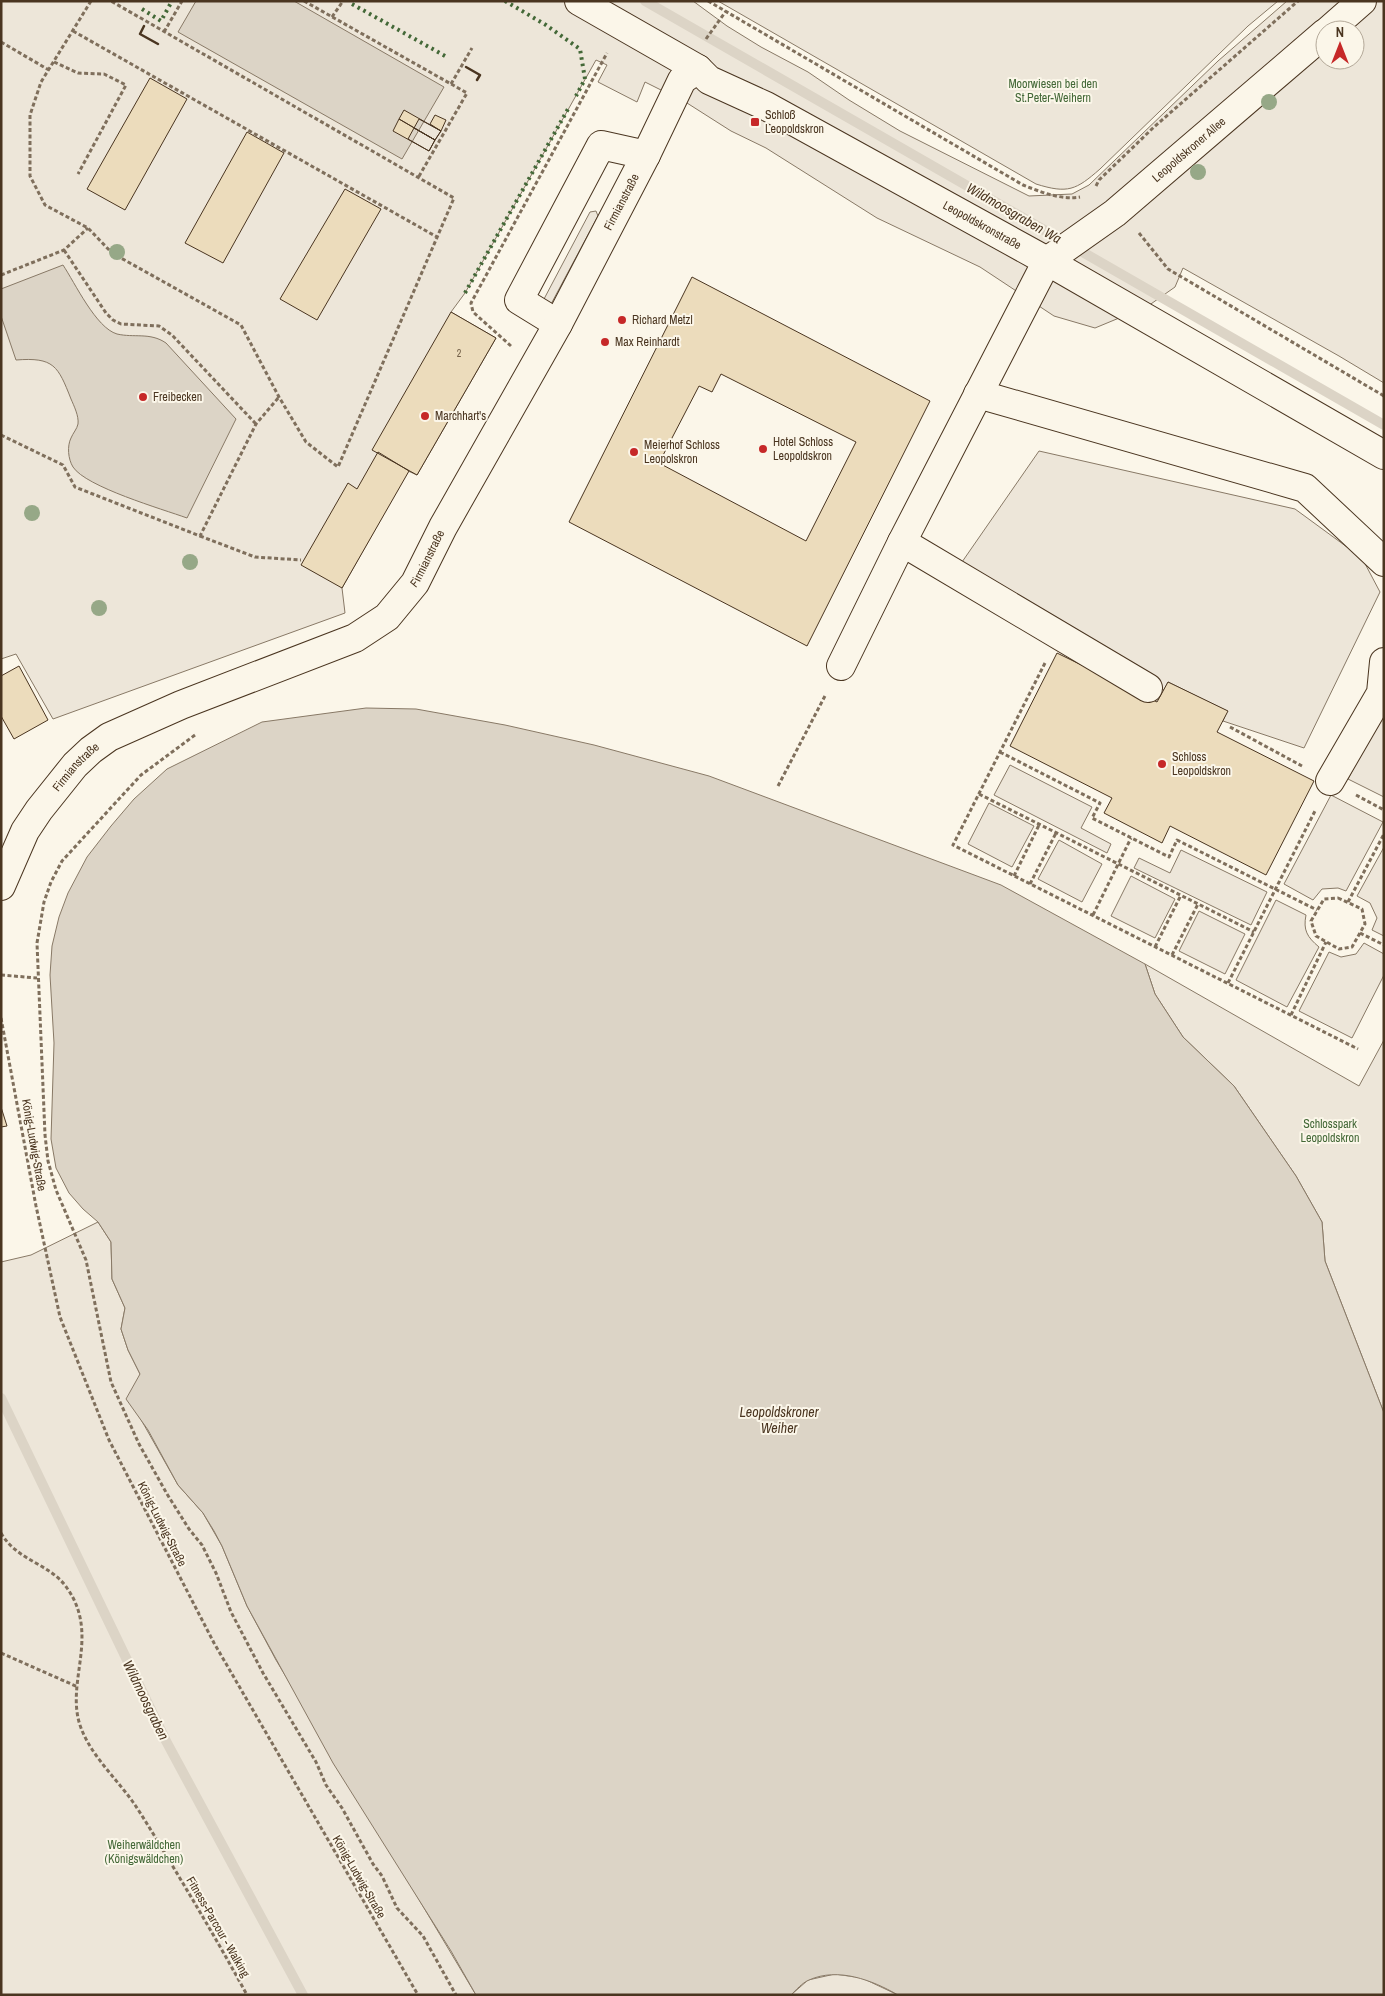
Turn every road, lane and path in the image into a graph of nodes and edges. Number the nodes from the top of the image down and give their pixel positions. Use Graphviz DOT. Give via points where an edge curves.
graph roads {
  1 [pos="91,1"];
  2 [pos="111,1"];
  3 [pos="182,1"];
  4 [pos="304,1"];
  5 [pos="343,1"];
  6 [pos="579,1"];
  7 [pos="708,1"];
  8 [pos="1298,1"];
  9 [pos="1362,1"];
  10 [pos="726,11"];
  11 [pos="332,17"];
  12 [pos="1340,20"];
  13 [pos="713,29"];
  14 [pos="73,31"];
  15 [pos="164,32"];
  16 [pos="1,42"];
  17 [pos="1315,42"];
  18 [pos="612,45"];
  19 [pos="472,48"];
  20 [pos="54,62"];
  21 [pos="698,69"];
  22 [pos="49,70"];
  23 [pos="451,84"];
  24 [pos="646,155"];
  25 [pos="78,174"];
  26 [pos="418,178"];
  27 [pos="1095,188"];
  28 [pos="1090,196"];
  29 [pos="88,228"];
  30 [pos="1138,232"];
  31 [pos="437,238"];
  32 [pos="64,250"];
  33 [pos="1053,257"];
  34 [pos="1,274"];
  35 [pos="558,324"];
  36 [pos="513,351"];
  37 [pos="978,394"];
  38 [pos="1384,396"];
  39 [pos="278,397"];
  40 [pos="256,424"];
  41 [pos="1,435"];
  42 [pos="1384,455"];
  43 [pos="200,536"];
  44 [pos="902,542"];
  45 [pos="301,560"];
  46 [pos="1384,562"];
  47 [pos="1058,636"];
  48 [pos="1384,662"];
  49 [pos="841,666"];
  50 [pos="1148,688"];
  51 [pos="198,733"];
  52 [pos="1000,752"];
  53 [pos="1330,781"];
  54 [pos="778,786"];
  55 [pos="979,794"];
  56 [pos="1039,824"];
  57 [pos="1056,833"];
  58 [pos="1384,834"];
  59 [pos="1131,838"];
  60 [pos="1118,864"];
  61 [pos="1014,876"];
  62 [pos="1030,884"];
  63 [pos="1,886"];
  64 [pos="1275,889"];
  65 [pos="1181,895"];
  66 [pos="1348,902"];
  67 [pos="1198,904"];
  68 [pos="1317,910"];
  69 [pos="1092,915"];
  70 [pos="1254,932"];
  71 [pos="1360,933"];
  72 [pos="1326,942"];
  73 [pos="1384,945"];
  74 [pos="1155,947"];
  75 [pos="1172,955"];
  76 [pos="1,975"];
  77 [pos="37,978"];
  78 [pos="1228,983"];
  79 [pos="1291,1015"];
  80 [pos="1,1018"];
  81 [pos="1358,1048"];
  82 [pos="1,1533"];
  83 [pos="1,1652"];
  84 [pos="78,1687"];
  85 [pos="247,1995"];
  86 [pos="418,1995"];
  87 [pos="456,1995"];
  1 -- 14 [label="path"];
  2 -- 15 [label="path"];
  3 -- 15 [label="path"];
  4 -- 11 [label="path"];
  5 -- 11 [label="path"];
  6 -- 21 [label="street, Leopoldskronstraße"];
  7 -- 10 [label="path"];
  8 -- 27 [label="path" via="1154,127 1099,180"];
  9 -- 12 [label="street"];
  10 -- 13 [label="path"];
  10 -- 28 [label="path" via="1023,185 1070,199"];
  11 -- 23 [label="path"];
  14 -- 20 [label="path"];
  14 -- 31 [label="path"];
  15 -- 26 [label="path"];
  16 -- 22 [label="path"];
  17 -- 33 [label="street, Leopoldskroner Allee" via="1114,213"];
  18 -- 36 [label="path" via="471,303 473,312"];
  19 -- 23 [label="path"];
  20 -- 22 [label="path"];
  20 -- 25 [label="path" via="78,73 104,74 126,85"];
  21 -- 24 [label="street, Firmianstraße" via="682,80"];
  21 -- 33 [label="street, Leopoldskronstraße" via="709,80 766,106"];
  22 -- 29 [label="path" via="41,82 30,115 30,176 45,205"];
  23 -- 26 [label="path" via="467,93"];
  24 -- 35 [label="street, Firmianstraße"];
  24 -- 35 [label="street" via="601,145 519,300"];
  26 -- 31 [label="path" via="454,198"];
  29 -- 32 [label="path"];
  29 -- 39 [label="path" via="112,253 241,325"];
  30 -- 38 [label="path" via="1168,269"];
  31 -- 39 [label="path" via="338,466 306,442"];
  32 -- 34 [label="path"];
  32 -- 40 [label="path" via="106,313 121,324 160,326"];
  33 -- 37 [label="street"];
  33 -- 42 [label="street, Leopoldskronstraße"];
  35 -- 63 [label="street, Firmianstraße" via="443,527 415,583 387,617 355,638 181,705 109,737 75,765 39,810 25,831"];
  37 -- 44 [label="street"];
  37 -- 46 [label="street" via="1305,488"];
  39 -- 40 [label="path"];
  40 -- 43 [label="path"];
  41 -- 43 [label="path" via="64,465 75,487"];
  43 -- 45 [label="path" via="255,557"];
  44 -- 47 [label="street"];
  44 -- 49 [label="street"];
  47 -- 50 [label="street"];
  47 -- 52 [label="path"];
  48 -- 53 [label="street" via="1381,693"];
  49 -- 54 [label="path"];
  51 -- 77 [label="path" via="141,775 62,861 51,882 40,922 36,943"];
  52 -- 55 [label="path"];
  52 -- 59 [label="path" via="1100,803 1092,818"];
  53 -- 64 [label="path"];
  55 -- 56 [label="path"];
  55 -- 61 [label="path" via="953,845"];
  56 -- 57 [label="path"];
  56 -- 61 [label="path"];
  57 -- 60 [label="path"];
  57 -- 62 [label="path"];
  58 -- 66 [label="path"];
  59 -- 60 [label="path"];
  59 -- 64 [label="path" via="1169,857 1177,840"];
  60 -- 65 [label="path"];
  60 -- 69 [label="path"];
  61 -- 62 [label="path"];
  62 -- 69 [label="path"];
  64 -- 68 [label="path"];
  64 -- 70 [label="path"];
  65 -- 67 [label="path"];
  65 -- 74 [label="path"];
  66 -- 68 [label="path" via="1338,898 1324,899"];
  66 -- 71 [label="path" via="1362,909 1365,924"];
  67 -- 70 [label="path"];
  67 -- 75 [label="path"];
  68 -- 72 [label="path" via="1311,921 1316,936"];
  69 -- 74 [label="path"];
  70 -- 78 [label="path"];
  71 -- 72 [label="path" via="1352,947 1339,949"];
  71 -- 73 [label="path"];
  72 -- 79 [label="path"];
  74 -- 75 [label="path"];
  75 -- 78 [label="path"];
  76 -- 77 [label="path"];
  77 -- 87 [label="path" via="46,1150 56,1190 86,1260 111,1382 139,1444 189,1529 202,1545 231,1612 326,1785 382,1876 396,1908 423,1936"];
  78 -- 79 [label="path"];
  79 -- 81 [label="path"];
  80 -- 86 [label="path, König-Ludwig-Straße" via="60,1317 109,1440 214,1643"];
  82 -- 84 [label="path, Fitness-Parcour - Walking" via="7,1544 67,1587 79,1610 82,1628"];
  83 -- 84 [label="path"];
  84 -- 85 [label="path, Fitness-Parcour - Walking" via="76,1709 80,1727 90,1746 135,1805"];
}
